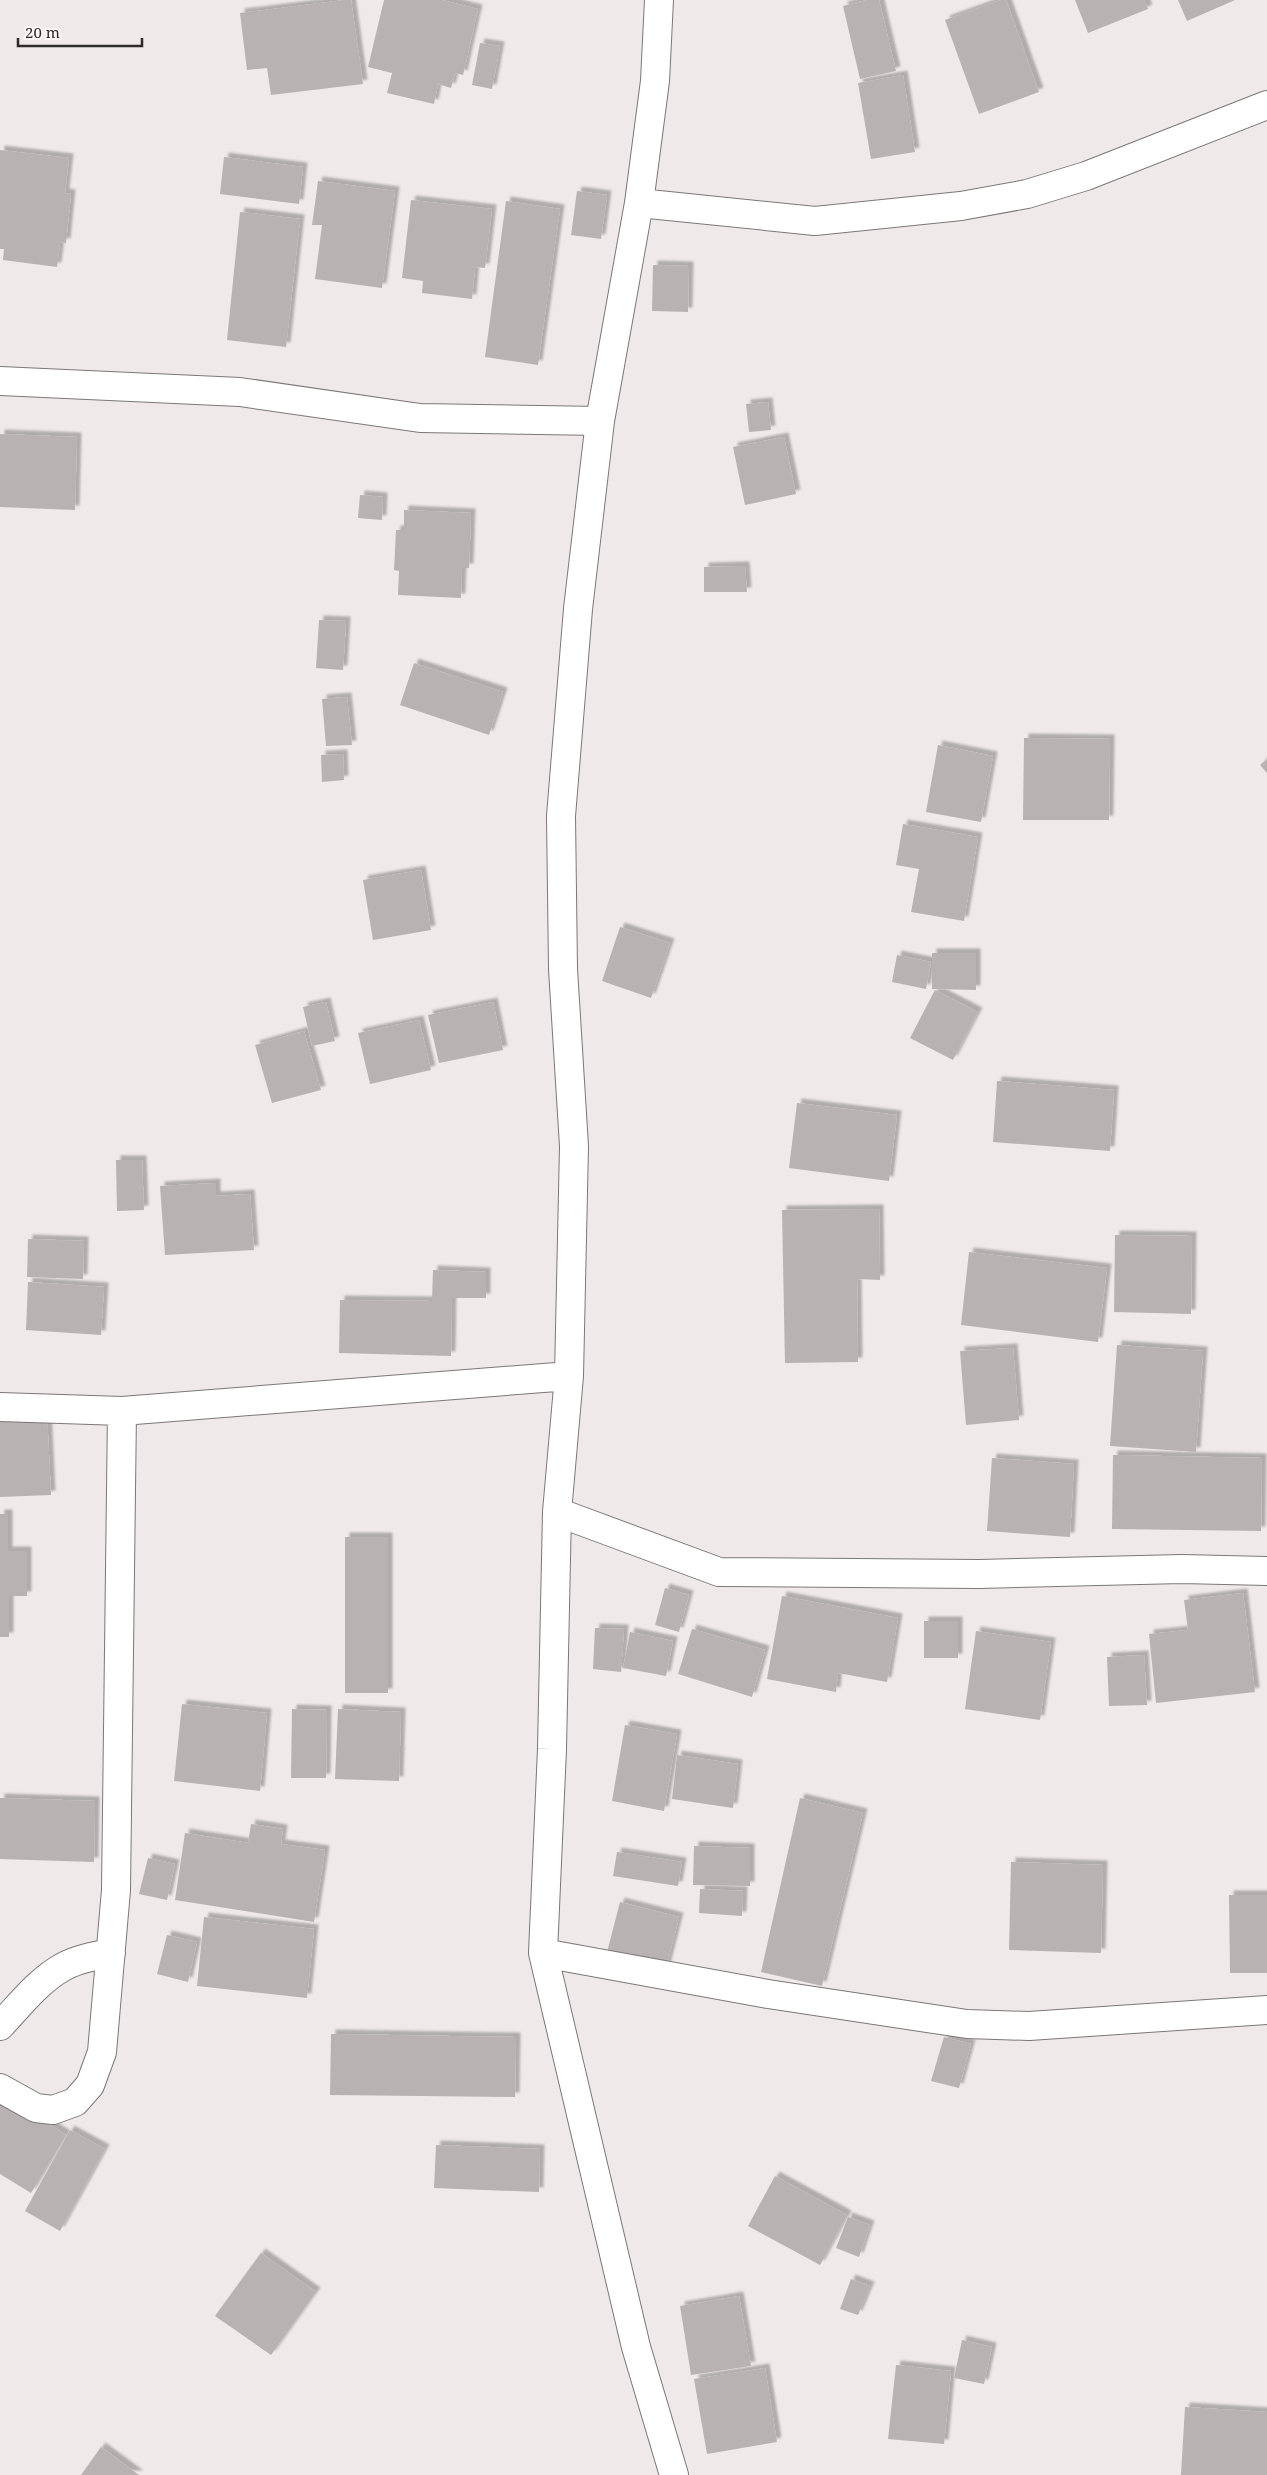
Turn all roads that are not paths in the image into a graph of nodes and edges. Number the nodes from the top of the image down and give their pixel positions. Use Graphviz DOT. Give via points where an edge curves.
graph roads {
  1 [pos="659,0"];
  2 [pos="1267,105"];
  3 [pos="639,204"];
  4 [pos="0,381"];
  5 [pos="600,421"];
  6 [pos="569,1376"];
  7 [pos="0,1407"];
  8 [pos="122,1411"];
  9 [pos="557,1512"];
  10 [pos="1267,1571"];
  11 [pos="111,1953"];
  12 [pos="544,1953"];
  13 [pos="1267,2010"];
  14 [pos="0,2026"];
  15 [pos="0,2088"];
  16 [pos="674,2475"];
  1 -- 3 [label="street" via="655,82"];
  2 -- 3 [label="street" via="1086,176 1027,194 961,206 816,221"];
  3 -- 5 [label="street"];
  4 -- 5 [label="street" via="240,392 420,418"];
  5 -- 6 [label="street" via="578,609 561,816 563,969 574,1146"];
  6 -- 8 [label="street"];
  6 -- 9 [label="street"];
  7 -- 8 [label="street"];
  8 -- 11 [label="street" via="116,1890"];
  9 -- 10 [label="street" via="719,1572"];
  9 -- 12 [label="street"];
  11 -- 14 [label="street" via="62,1968 42,1983"];
  11 -- 15 [label="street" via="102,2052 90,2085 75,2102 53,2110 36,2108"];
  12 -- 13 [label="street" via="768,1994 967,2024 1029,2026"];
  12 -- 16 [label="street" via="636,2347"];
}
